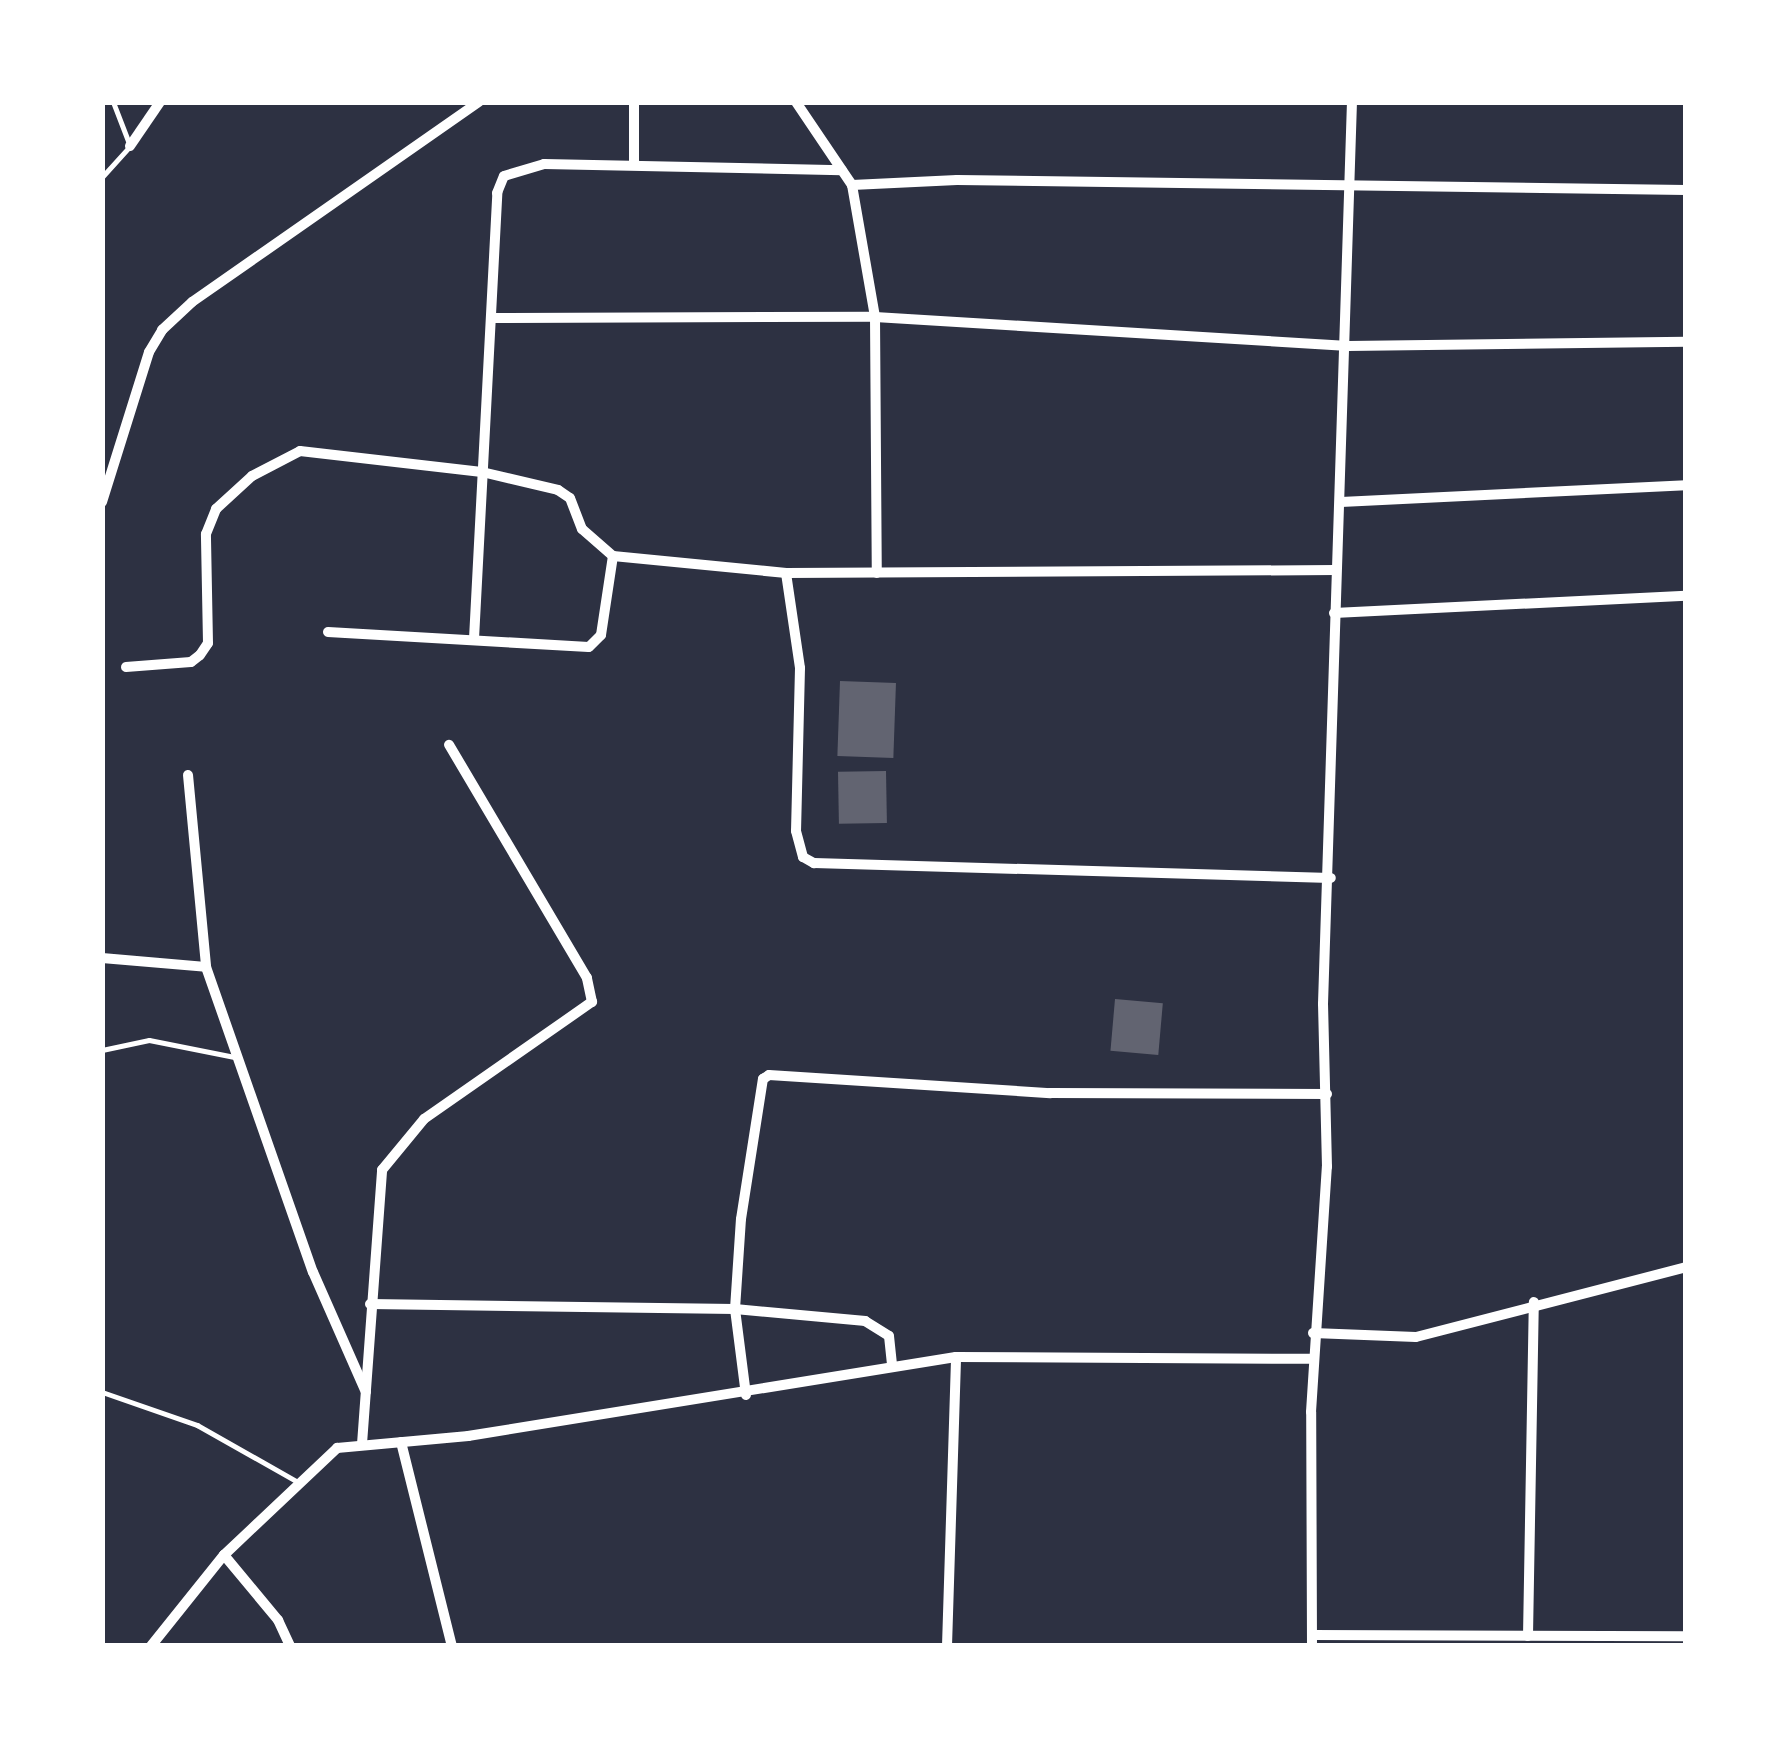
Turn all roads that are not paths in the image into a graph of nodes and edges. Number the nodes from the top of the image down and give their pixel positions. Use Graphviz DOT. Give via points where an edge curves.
graph roads {
  1 [pos="113,102"];
  2 [pos="160,102"];
  3 [pos="479,102"];
  4 [pos="634,102"];
  5 [pos="796,102"];
  6 [pos="1352,102"];
  7 [pos="130,146"];
  8 [pos="634,166"];
  9 [pos="842,170"];
  10 [pos="102,176"];
  11 [pos="852,185"];
  12 [pos="1349,188"];
  13 [pos="1686,190"];
  14 [pos="495,318"];
  15 [pos="875,318"];
  16 [pos="1686,342"];
  17 [pos="1348,346"];
  18 [pos="482,472"];
  19 [pos="1686,485"];
  20 [pos="102,502"];
  21 [pos="1342,502"];
  22 [pos="613,556"];
  23 [pos="1336,570"];
  24 [pos="877,572"];
  25 [pos="786,573"];
  26 [pos="1686,596"];
  27 [pos="1334,613"];
  28 [pos="328,632"];
  29 [pos="474,639"];
  30 [pos="126,667"];
  31 [pos="449,745"];
  32 [pos="188,775"];
  33 [pos="1331,878"];
  34 [pos="102,958"];
  35 [pos="206,966"];
  36 [pos="102,1050"];
  37 [pos="234,1056"];
  38 [pos="1327,1094"];
  39 [pos="1686,1268"];
  40 [pos="1534,1302"];
  41 [pos="370,1304"];
  42 [pos="735,1309"];
  43 [pos="1313,1333"];
  44 [pos="956,1357"];
  45 [pos="1312,1359"];
  46 [pos="892,1367"];
  47 [pos="102,1392"];
  48 [pos="366,1393"];
  49 [pos="746,1394"];
  50 [pos="401,1442"];
  51 [pos="362,1444"];
  52 [pos="296,1481"];
  53 [pos="224,1555"];
  54 [pos="1528,1636"];
  55 [pos="1686,1636"];
  56 [pos="1312,1640"];
  57 [pos="150,1646"];
  58 [pos="290,1646"];
  59 [pos="452,1646"];
  60 [pos="947,1646"];
  1 -- 7 [label="lane"];
  2 -- 7 [label="street"];
  3 -- 20 [label="street" via="192,302 162,330 149,352"];
  4 -- 8 [label="street"];
  5 -- 9 [label="street"];
  6 -- 12 [label="street"];
  7 -- 10 [label="lane"];
  8 -- 9 [label="street"];
  8 -- 14 [label="street" via="544,164 504,176 497,193"];
  9 -- 11 [label="street"];
  11 -- 12 [label="street" via="957,180"];
  11 -- 15 [label="street"];
  12 -- 13 [label="street"];
  12 -- 17 [label="street"];
  14 -- 15 [label="street"];
  14 -- 18 [label="street"];
  15 -- 17 [label="street"];
  15 -- 24 [label="street"];
  16 -- 17 [label="street"];
  17 -- 21 [label="street"];
  18 -- 22 [label="street" via="570,498 582,529"];
  18 -- 29 [label="street"];
  18 -- 30 [label="street" via="300,451 278,458 216,509 206,534 208,644 191,662"];
  19 -- 21 [label="street"];
  21 -- 23 [label="street"];
  22 -- 25 [label="street"];
  22 -- 29 [label="street" via="596,643"];
  23 -- 24 [label="street"];
  23 -- 27 [label="street"];
  24 -- 25 [label="street"];
  25 -- 33 [label="street" via="800,668 796,846 803,857 814,863"];
  26 -- 27 [label="street"];
  27 -- 33 [label="street"];
  28 -- 29 [label="street"];
  31 -- 41 [label="street" via="587,978 592,1002 424,1119 397,1147 382,1170 376,1202"];
  32 -- 35 [label="street"];
  33 -- 38 [label="street" via="1323,1004"];
  34 -- 35 [label="street"];
  35 -- 37 [label="street"];
  36 -- 37 [label="lane" via="149,1040"];
  37 -- 48 [label="street" via="338,1339"];
  38 -- 42 [label="street" via="1050,1093 768,1075 762,1079 740,1220"];
  38 -- 43 [label="street"];
  39 -- 40 [label="street"];
  40 -- 43 [label="street" via="1416,1337"];
  40 -- 54 [label="street"];
  41 -- 42 [label="street"];
  41 -- 48 [label="street"];
  42 -- 46 [label="street" via="865,1321 888,1336"];
  42 -- 49 [label="street"];
  43 -- 45 [label="street"];
  44 -- 45 [label="street"];
  44 -- 46 [label="street"];
  44 -- 60 [label="street"];
  45 -- 56 [label="street"];
  46 -- 49 [label="street"];
  47 -- 52 [label="lane" via="197,1424"];
  48 -- 51 [label="street"];
  49 -- 50 [label="street"];
  50 -- 51 [label="street"];
  50 -- 59 [label="street"];
  51 -- 52 [label="street" via="320,1458"];
  52 -- 53 [label="street"];
  53 -- 57 [label="street"];
  53 -- 58 [label="street" via="278,1620"];
  54 -- 55 [label="street"];
  54 -- 56 [label="street"];
}
